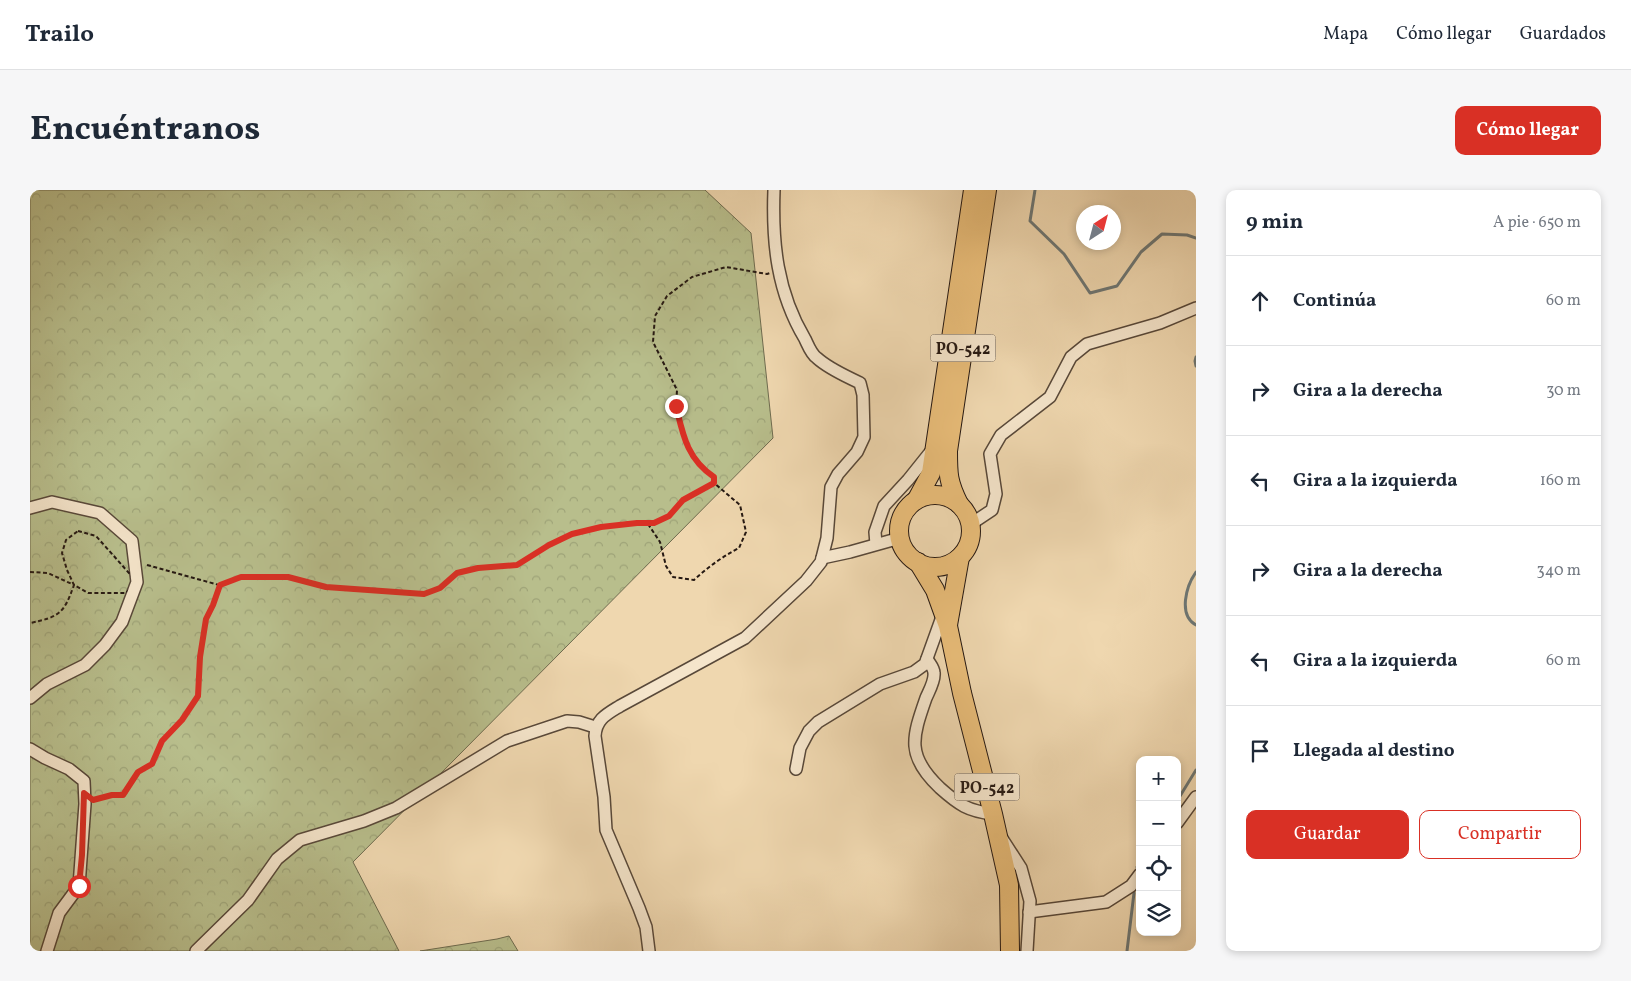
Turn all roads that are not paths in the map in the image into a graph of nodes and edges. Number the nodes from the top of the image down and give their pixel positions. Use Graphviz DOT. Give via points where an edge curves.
graph roads {
  1 [pos="774,190"];
  2 [pos="973,190"];
  3 [pos="987,190"];
  4 [pos="1196,308"];
  5 [pos="934,448"];
  6 [pos="918,499"];
  7 [pos="959,504"];
  8 [pos="30,508"];
  9 [pos="971,524"];
  10 [pos="900,538"];
  11 [pos="876,544"];
  12 [pos="822,558"];
  13 [pos="960,558"];
  14 [pos="918,562"];
  15 [pos="946,620"];
  16 [pos="927,660"];
  17 [pos="30,698"];
  18 [pos="595,727"];
  19 [pos="30,748"];
  20 [pos="796,769"];
  21 [pos="1196,797"];
  22 [pos="993,814"];
  23 [pos="1181,818"];
  24 [pos="998,832"];
  25 [pos="1136,879"];
  26 [pos="1029,912"];
  27 [pos="47,951"];
  28 [pos="196,951"];
  29 [pos="649,951"];
  30 [pos="1010,951"];
  31 [pos="1027,951"];
  1 -- 12 [label="street" via="774,239 782,284 796,323 815,357 860,383 863,395 864,437 831,487"];
  2 -- 5 [label="main road, PO-542"];
  3 -- 7 [label="main road, PO-542" via="948,451 948,478"];
  4 -- 9 [label="street" via="1160,323 1087,344 1071,357 1050,396 1001,435 990,454 996,494 992,510"];
  5 -- 6 [label="main road, PO-542" via="931,473"];
  5 -- 11 [label="street" via="884,506 875,532"];
  6 -- 7 [label="main road" via="939,495"];
  6 -- 10 [label="main road, PO-542" via="901,520"];
  7 -- 9 [label="main road, PO-542"];
  8 -- 17 [label="street" via="52,502 100,512 132,541 137,582 122,622 105,645 85,664 47,684"];
  9 -- 13 [label="main road, PO-542" via="971,536"];
  10 -- 11 [label="street"];
  10 -- 14 [label="main road, PO-542" via="906,552"];
  11 -- 12 [label="street"];
  12 -- 18 [label="street" via="806,581 744,638 620,706 604,716"];
  13 -- 14 [label="main road" via="947,565 932,566"];
  13 -- 15 [label="main road, PO-542"];
  14 -- 15 [label="main road, PO-542" via="935,590"];
  15 -- 16 [label="street"];
  15 -- 22 [label="main road, PO-542"];
  16 -- 20 [label="street" via="920,668 880,684 818,722 800,748"];
  16 -- 22 [label="street" via="934,673 915,737 918,760 930,778 966,808"];
  18 -- 28 [label="street" via="567,721 507,741 396,808 300,840 277,859 248,900"];
  18 -- 29 [label="street" via="606,830 646,927"];
  19 -- 27 [label="street" via="84,781 79,886 59,913"];
  21 -- 23 [label="street"];
  22 -- 24 [label="main road, PO-542"];
  24 -- 26 [label="street" via="1021,868 1030,902"];
  24 -- 30 [label="main road, PO-542" via="1009,885"];
  25 -- 26 [label="street" via="1106,902"];
  26 -- 31 [label="street"];
}
